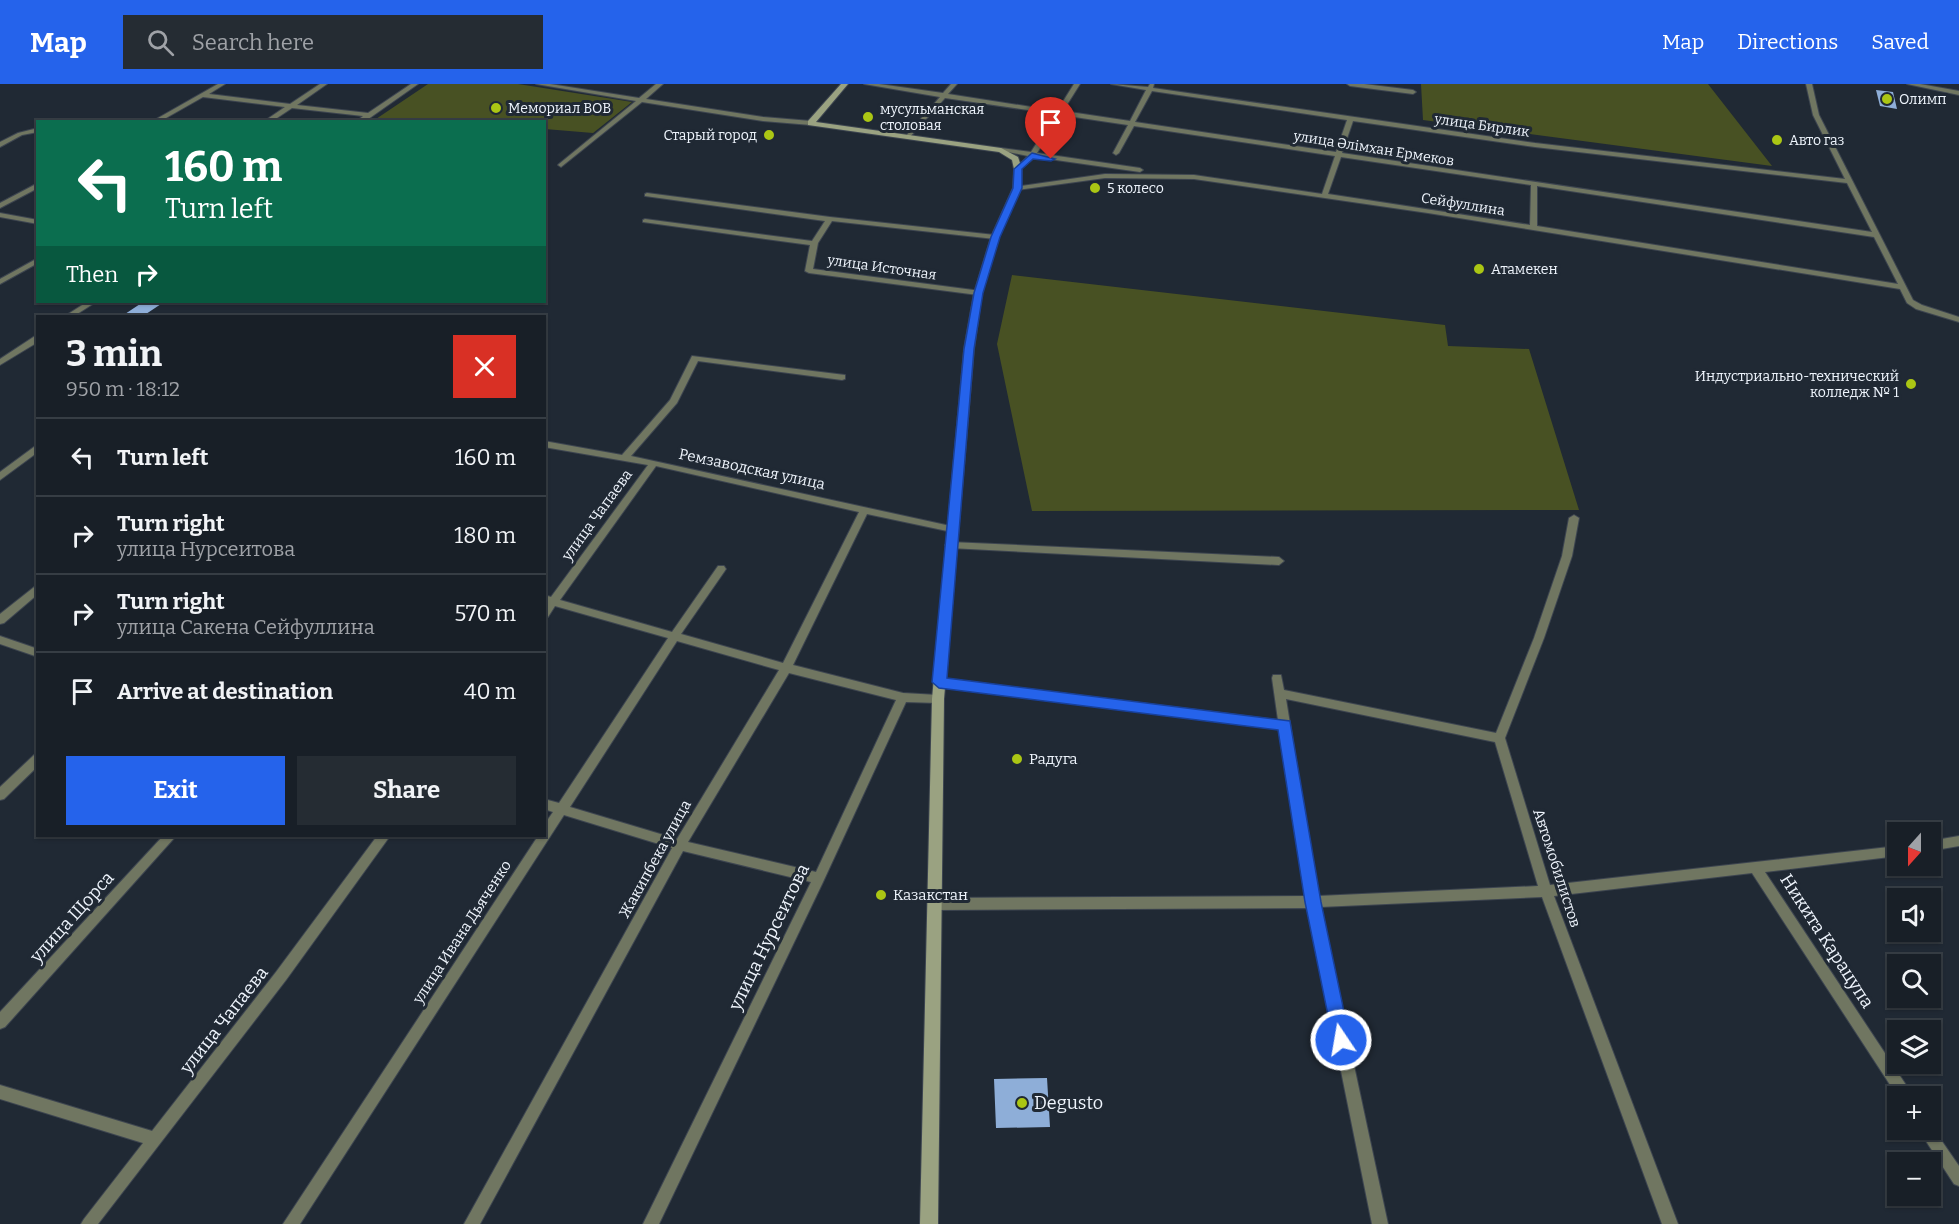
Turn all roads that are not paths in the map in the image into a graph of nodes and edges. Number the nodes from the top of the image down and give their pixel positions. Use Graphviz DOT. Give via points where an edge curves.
graph roads {
  1 [pos="222,84"];
  2 [pos="324,84"];
  3 [pos="415,84"];
  4 [pos="539,84"];
  5 [pos="660,84"];
  6 [pos="845,84"];
  7 [pos="867,84"];
  8 [pos="954,84"];
  9 [pos="1077,84"];
  10 [pos="1114,84"];
  11 [pos="1350,84"];
  12 [pos="1809,84"];
  13 [pos="1910,84"];
  14 [pos="1151,87"];
  15 [pos="1413,92"];
  16 [pos="1959,93"];
  17 [pos="202,95"];
  18 [pos="946,95"];
  19 [pos="639,100"];
  20 [pos="290,107"];
  21 [pos="1060,111"];
  22 [pos="369,115"];
  23 [pos="1351,118"];
  24 [pos="158,120"];
  25 [pos="269,120"];
  26 [pos="363,120"];
  27 [pos="811,123"];
  28 [pos="1133,123"];
  29 [pos="36,130"];
  30 [pos="908,137"];
  31 [pos="0,145"];
  32 [pos="1001,150"];
  33 [pos="1116,153"];
  34 [pos="1339,155"];
  35 [pos="1032,156"];
  36 [pos="561,165"];
  37 [pos="1018,169"];
  38 [pos="1194,177"];
  39 [pos="1848,181"];
  40 [pos="1534,184"];
  41 [pos="36,186"];
  42 [pos="1017,188"];
  43 [pos="647,195"];
  44 [pos="1324,197"];
  45 [pos="0,206"];
  46 [pos="0,216"];
  47 [pos="830,219"];
  48 [pos="645,221"];
  49 [pos="36,222"];
  50 [pos="1533,228"];
  51 [pos="1878,235"];
  52 [pos="995,237"];
  53 [pos="814,243"];
  54 [pos="36,261"];
  55 [pos="0,282"];
  56 [pos="1903,287"];
  57 [pos="978,293"];
  58 [pos="90,303"];
  59 [pos="71,315"];
  60 [pos="1959,320"];
  61 [pos="36,339"];
  62 [pos="0,363"];
  63 [pos="842,377"];
  64 [pos="546,444"];
  65 [pos="36,449"];
  66 [pos="625,457"];
  67 [pos="654,463"];
  68 [pos="0,477"];
  69 [pos="865,509"];
  70 [pos="1574,518"];
  71 [pos="952,529"];
  72 [pos="950,545"];
  73 [pos="1279,561"];
  74 [pos="721,569"];
  75 [pos="36,590"];
  76 [pos="549,600"];
  77 [pos="0,620"];
  78 [pos="674,637"];
  79 [pos="0,640"];
  80 [pos="36,652"];
  81 [pos="786,668"];
  82 [pos="1277,678"];
  83 [pos="939,682"];
  84 [pos="1280,693"];
  85 [pos="903,698"];
  86 [pos="938,699"];
  87 [pos="1285,725"];
  88 [pos="1499,738"];
  89 [pos="36,760"];
  90 [pos="0,795"];
  91 [pos="546,805"];
  92 [pos="563,809"];
  93 [pos="546,835"];
  94 [pos="169,837"];
  95 [pos="383,837"];
  96 [pos="545,837"];
  97 [pos="1959,841"];
  98 [pos="1941,844"];
  99 [pos="680,845"];
  100 [pos="1887,852"];
  101 [pos="1755,867"];
  102 [pos="819,878"];
  103 [pos="1546,891"];
  104 [pos="1313,902"];
  105 [pos="935,904"];
  106 [pos="0,1022"];
  107 [pos="1898,1086"];
  108 [pos="0,1092"];
  109 [pos="155,1139"];
  110 [pos="1934,1140"];
  111 [pos="1959,1179"];
  112 [pos="89,1224"];
  113 [pos="291,1224"];
  114 [pos="472,1224"];
  115 [pos="651,1224"];
  116 [pos="929,1224"];
  117 [pos="1380,1224"];
  118 [pos="1670,1224"];
  1 -- 17 [label="street"];
  2 -- 20 [label="street"];
  3 -- 22 [label="street"];
  4 -- 19 [label="street"];
  5 -- 19 [label="street"];
  6 -- 27 [label="main road"];
  7 -- 18 [label="street, улица Әлімхан Ермеков"];
  8 -- 18 [label="street"];
  9 -- 21 [label="street"];
  10 -- 14 [label="street, улица Бирлик"];
  11 -- 15 [label="street"];
  12 -- 39 [label="street" via="1816,115"];
  13 -- 16 [label="street"];
  14 -- 23 [label="street, улица Бирлик"];
  14 -- 28 [label="street"];
  17 -- 20 [label="street"];
  17 -- 24 [label="street"];
  18 -- 21 [label="street, улица Әлімхан Ермеков"];
  18 -- 30 [label="street"];
  19 -- 27 [label="street"];
  19 -- 36 [label="street"];
  20 -- 22 [label="street"];
  20 -- 25 [label="street"];
  21 -- 28 [label="street, улица Әлімхан Ермеков"];
  21 -- 35 [label="street"];
  22 -- 26 [label="street"];
  23 -- 34 [label="street"];
  23 -- 39 [label="street, улица Бирлик" via="1535,145"];
  27 -- 30 [label="main road"];
  28 -- 33 [label="street"];
  28 -- 34 [label="street, улица Әлімхан Ермеков"];
  29 -- 31 [label="street"];
  30 -- 32 [label="main road"];
  32 -- 35 [label="street"];
  32 -- 37 [label="main road" via="1015,159"];
  34 -- 40 [label="street, улица Әлімхан Ермеков"];
  34 -- 44 [label="street"];
  35 -- 37 [label="street"];
  35 -- 38 [label="street"];
  37 -- 42 [label="main road"];
  38 -- 42 [label="street, Сейфуллина" via="1105,176"];
  38 -- 44 [label="street, Сейфуллина"];
  39 -- 51 [label="street"];
  40 -- 50 [label="street"];
  40 -- 51 [label="street, улица Әлімхан Ермеков"];
  41 -- 45 [label="street"];
  42 -- 52 [label="main road"];
  43 -- 47 [label="street"];
  44 -- 50 [label="street, Сейфуллина"];
  46 -- 49 [label="street"];
  47 -- 52 [label="street"];
  47 -- 53 [label="street, улица Источная"];
  48 -- 53 [label="street, улица Источная"];
  50 -- 56 [label="street, Сейфуллина"];
  51 -- 56 [label="street"];
  52 -- 57 [label="main road"];
  53 -- 57 [label="street, улица Источная" via="809,271"];
  54 -- 55 [label="street"];
  56 -- 60 [label="street" via="1910,301 1919,307"];
  57 -- 71 [label="main road"];
  58 -- 59 [label="street"];
  61 -- 62 [label="street"];
  63 -- 66 [label="street" via="695,358 674,401"];
  64 -- 66 [label="street, Ремзаводская улица"];
  65 -- 68 [label="street"];
  66 -- 67 [label="street, Ремзаводская улица"];
  67 -- 69 [label="street, Ремзаводская улица"];
  67 -- 76 [label="street, улица Чапаева"];
  69 -- 71 [label="street, Ремзаводская улица"];
  69 -- 81 [label="street, Жакипбека улица"];
  70 -- 88 [label="street" via="1567,556"];
  71 -- 72 [label="main road"];
  72 -- 73 [label="street"];
  72 -- 83 [label="main road"];
  74 -- 78 [label="street, улица Ивана Дьяченко"];
  75 -- 77 [label="street"];
  76 -- 78 [label="street"];
  78 -- 81 [label="street"];
  78 -- 92 [label="street, улица Ивана Дьяченко"];
  79 -- 80 [label="street"];
  81 -- 85 [label="street"];
  81 -- 99 [label="street, Жакипбека улица"];
  82 -- 84 [label="street"];
  83 -- 86 [label="main road"];
  83 -- 87 [label="street"];
  84 -- 87 [label="street"];
  84 -- 88 [label="street"];
  85 -- 86 [label="street"];
  85 -- 102 [label="street, улица Нурсеитова"];
  86 -- 105 [label="main road"];
  87 -- 104 [label="street"];
  88 -- 103 [label="street, Автомобилистов"];
  89 -- 90 [label="street"];
  91 -- 92 [label="street"];
  92 -- 93 [label="street, улица Ивана Дьяченко"];
  92 -- 99 [label="street"];
  94 -- 106 [label="street, улица Щорса"];
  95 -- 109 [label="street, улица Чапаева"];
  96 -- 113 [label="street, улица Ивана Дьяченко"];
  97 -- 98 [label="street"];
  99 -- 102 [label="street"];
  99 -- 114 [label="street, Жакипбека улица"];
  100 -- 101 [label="street"];
  101 -- 103 [label="street"];
  101 -- 107 [label="street, Никита Карацупа"];
  102 -- 115 [label="street, улица Нурсеитова"];
  103 -- 104 [label="street"];
  103 -- 118 [label="street, Автомобилистов"];
  104 -- 105 [label="street"];
  104 -- 117 [label="street"];
  105 -- 116 [label="main road"];
  108 -- 109 [label="street"];
  109 -- 112 [label="street, улица Чапаева"];
  110 -- 111 [label="street"];
}
